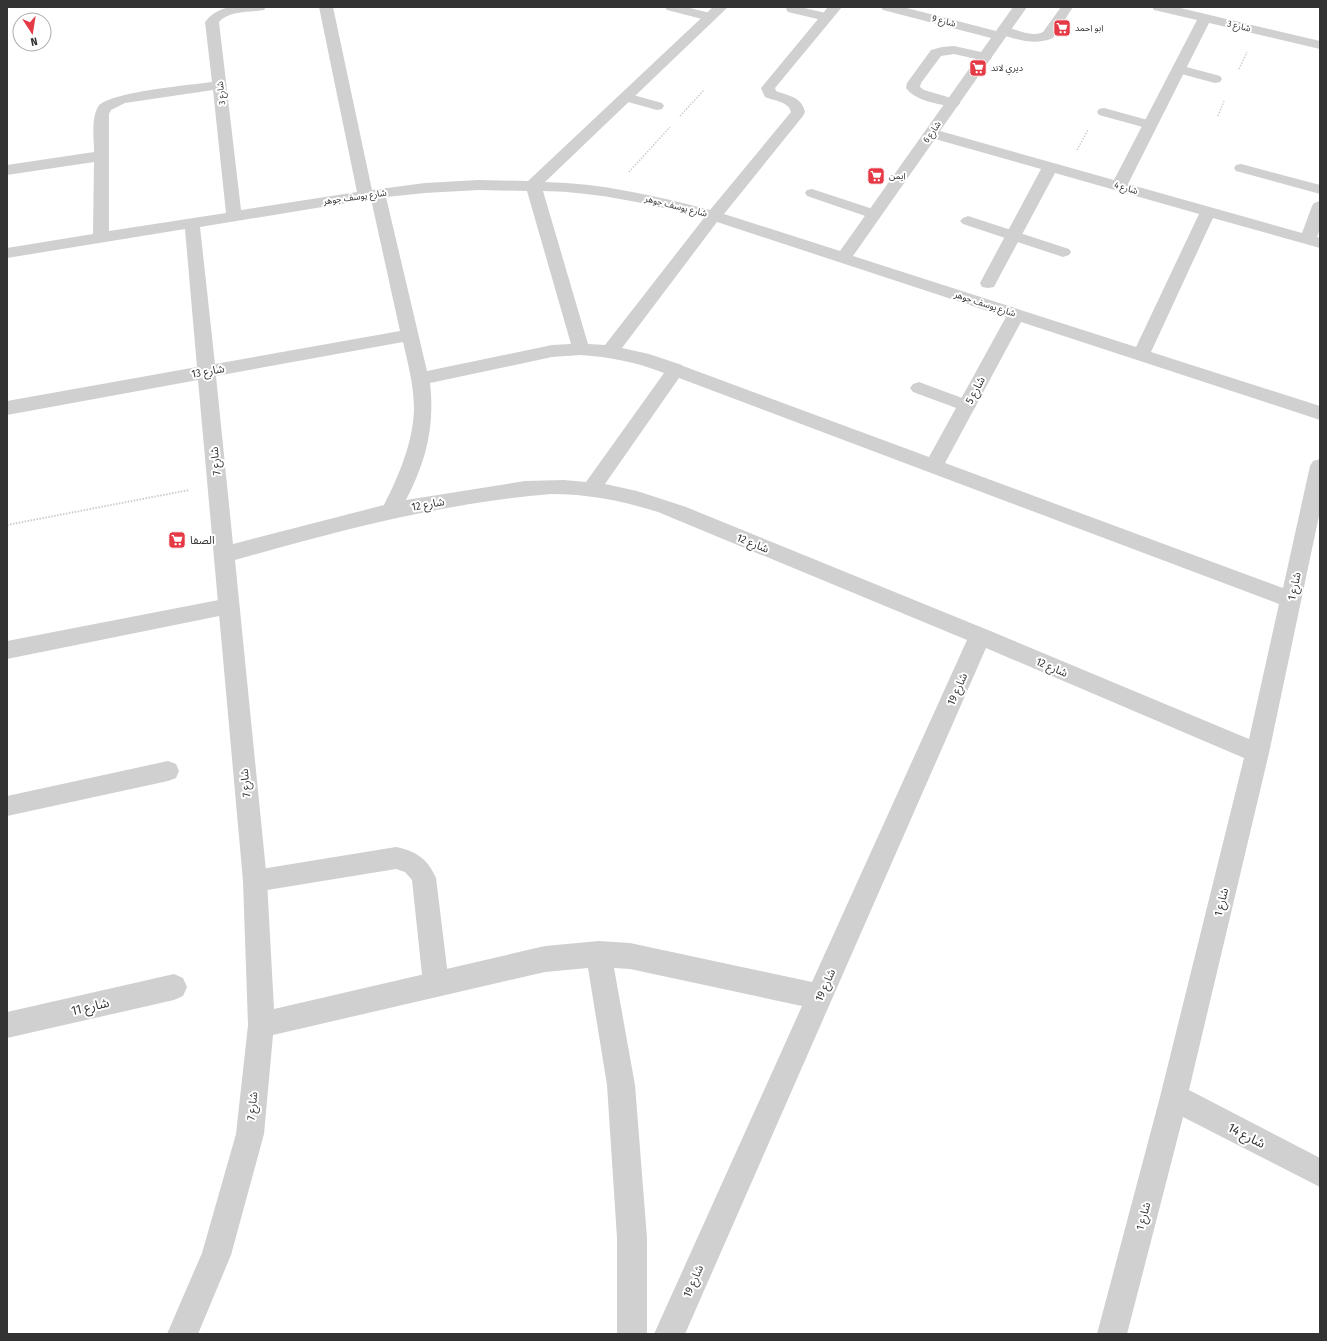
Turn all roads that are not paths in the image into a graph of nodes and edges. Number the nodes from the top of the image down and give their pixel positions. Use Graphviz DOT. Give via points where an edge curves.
graph roads {
  1 [pos="259,7"];
  2 [pos="326,7"];
  3 [pos="671,7"];
  4 [pos="888,7"];
  5 [pos="1020,7"];
  6 [pos="1067,7"];
  7 [pos="1159,7"];
  8 [pos="792,9"];
  9 [pos="715,12"];
  10 [pos="831,12"];
  11 [pos="1205,18"];
  12 [pos="1002,34"];
  13 [pos="1320,45"];
  14 [pos="985,57"];
  15 [pos="1179,69"];
  16 [pos="1215,79"];
  17 [pos="220,85"];
  18 [pos="626,97"];
  19 [pos="953,103"];
  20 [pos="657,106"];
  21 [pos="1104,112"];
  22 [pos="1150,125"];
  23 [pos="931,133"];
  24 [pos="101,156"];
  25 [pos="1050,167"];
  26 [pos="1241,168"];
  27 [pos="7,170"];
  28 [pos="533,185"];
  29 [pos="1119,186"];
  30 [pos="1320,190"];
  31 [pos="812,193"];
  32 [pos="371,194"];
  33 [pos="1320,206"];
  34 [pos="1208,212"];
  35 [pos="874,214"];
  36 [pos="234,215"];
  37 [pos="714,216"];
  38 [pos="968,221"];
  39 [pos="192,222"];
  40 [pos="1013,236"];
  41 [pos="101,238"];
  42 [pos="1314,242"];
  43 [pos="1063,252"];
  44 [pos="7,253"];
  45 [pos="844,257"];
  46 [pos="988,283"];
  47 [pos="1016,314"];
  48 [pos="409,335"];
  49 [pos="581,349"];
  50 [pos="610,351"];
  51 [pos="1141,354"];
  52 [pos="676,369"];
  53 [pos="206,372"];
  54 [pos="420,379"];
  55 [pos="919,388"];
  56 [pos="966,406"];
  57 [pos="7,408"];
  58 [pos="1320,413"];
  59 [pos="934,466"];
  60 [pos="1320,466"];
  61 [pos="591,489"];
  62 [pos="391,510"];
  63 [pos="223,555"];
  64 [pos="1291,600"];
  65 [pos="229,606"];
  66 [pos="980,636"];
  67 [pos="7,650"];
  68 [pos="1258,753"];
  69 [pos="168,771"];
  70 [pos="7,806"];
  71 [pos="255,881"];
  72 [pos="600,954"];
  73 [pos="436,984"];
  74 [pos="174,987"];
  75 [pos="819,997"];
  76 [pos="7,1025"];
  77 [pos="261,1025"];
  78 [pos="1174,1097"];
  79 [pos="1320,1173"];
  80 [pos="182,1334"];
  81 [pos="632,1334"];
  82 [pos="669,1334"];
  83 [pos="1112,1334"];
  1 -- 17 [label="street, شارع 3" via="224,12 212,22"];
  2 -- 32 [label="street"];
  3 -- 9 [label="lane"];
  4 -- 12 [label="street, شارع 9"];
  5 -- 12 [label="street, شارع 6"];
  6 -- 12 [label="lane" via="1045,37 1029,38"];
  7 -- 11 [label="street, شارع 3"];
  8 -- 10 [label="lane"];
  9 -- 18 [label="street"];
  10 -- 37 [label="street" via="768,88 770,94 796,104 796,116"];
  11 -- 13 [label="street, شارع 3"];
  11 -- 15 [label="street"];
  12 -- 14 [label="street, شارع 6"];
  14 -- 19 [label="street, شارع 6"];
  14 -- 19 [label="lane" via="956,49 940,51 914,83 914,88 919,93"];
  15 -- 16 [label="lane"];
  15 -- 22 [label="street"];
  17 -- 24 [label="street" via="122,99 110,104 105,107 102,114"];
  17 -- 36 [label="street, شارع 3"];
  18 -- 20 [label="lane"];
  18 -- 28 [label="street"];
  19 -- 23 [label="street, شارع 6"];
  21 -- 22 [label="lane"];
  22 -- 29 [label="street"];
  23 -- 25 [label="street, شارع 4"];
  23 -- 35 [label="street, شارع 6"];
  24 -- 27 [label="street"];
  24 -- 41 [label="street"];
  25 -- 29 [label="street, شارع 4"];
  25 -- 40 [label="street"];
  26 -- 30 [label="lane"];
  28 -- 32 [label="street, شارع يوسف جوهر" via="479,185"];
  28 -- 37 [label="street, شارع يوسف جوهر" via="609,192 655,200"];
  28 -- 49 [label="street"];
  29 -- 34 [label="street, شارع 4"];
  31 -- 35 [label="lane"];
  32 -- 36 [label="street, شارع يوسف جوهر"];
  32 -- 48 [label="street"];
  33 -- 42 [label="street"];
  34 -- 42 [label="street, شارع 4"];
  34 -- 51 [label="street"];
  35 -- 45 [label="street, شارع 6"];
  36 -- 39 [label="street, شارع يوسف جوهر"];
  37 -- 45 [label="street, شارع يوسف جوهر"];
  37 -- 50 [label="street"];
  38 -- 40 [label="lane"];
  39 -- 41 [label="street, شارع يوسف جوهر"];
  39 -- 53 [label="street, شارع 7"];
  40 -- 43 [label="lane"];
  40 -- 46 [label="street"];
  41 -- 44 [label="street, شارع يوسف جوهر"];
  45 -- 47 [label="street, شارع يوسف جوهر"];
  47 -- 51 [label="street, شارع يوسف جوهر"];
  47 -- 56 [label="street, شارع 5"];
  48 -- 53 [label="street, شارع 13"];
  48 -- 54 [label="street"];
  49 -- 50 [label="street"];
  49 -- 54 [label="street" via="552,351"];
  50 -- 52 [label="street"];
  51 -- 58 [label="street, شارع يوسف جوهر"];
  52 -- 59 [label="street"];
  52 -- 61 [label="street"];
  53 -- 57 [label="street, شارع 13"];
  53 -- 63 [label="street, شارع 7"];
  54 -- 62 [label="street" via="423,410 420,442 409,476"];
  55 -- 56 [label="lane"];
  56 -- 59 [label="street, شارع 5"];
  59 -- 64 [label="street"];
  60 -- 64 [label="street, شارع 1"];
  61 -- 62 [label="street, شارع 12" via="529,488"];
  61 -- 66 [label="street, شارع 12" via="659,505"];
  62 -- 63 [label="street, شارع 12"];
  63 -- 65 [label="street, شارع 7"];
  64 -- 68 [label="street, شارع 1"];
  65 -- 67 [label="lane"];
  65 -- 71 [label="street, شارع 7"];
  66 -- 68 [label="street, شارع 12"];
  66 -- 75 [label="street, شارع 19"];
  68 -- 78 [label="street, شارع 1"];
  69 -- 70 [label="lane"];
  71 -- 73 [label="lane" via="396,858 414,863 424,878"];
  71 -- 77 [label="street, شارع 7"];
  72 -- 73 [label="street" via="572,954"];
  72 -- 75 [label="street" via="630,956"];
  72 -- 81 [label="street" via="621,1086 632,1238"];
  73 -- 77 [label="street"];
  74 -- 76 [label="street, شارع 11"];
  75 -- 82 [label="street, شارع 19"];
  77 -- 80 [label="street, شارع 7" via="250,1134 216,1255"];
  78 -- 79 [label="street, شارع 14"];
  78 -- 83 [label="street, شارع 1"];
}
